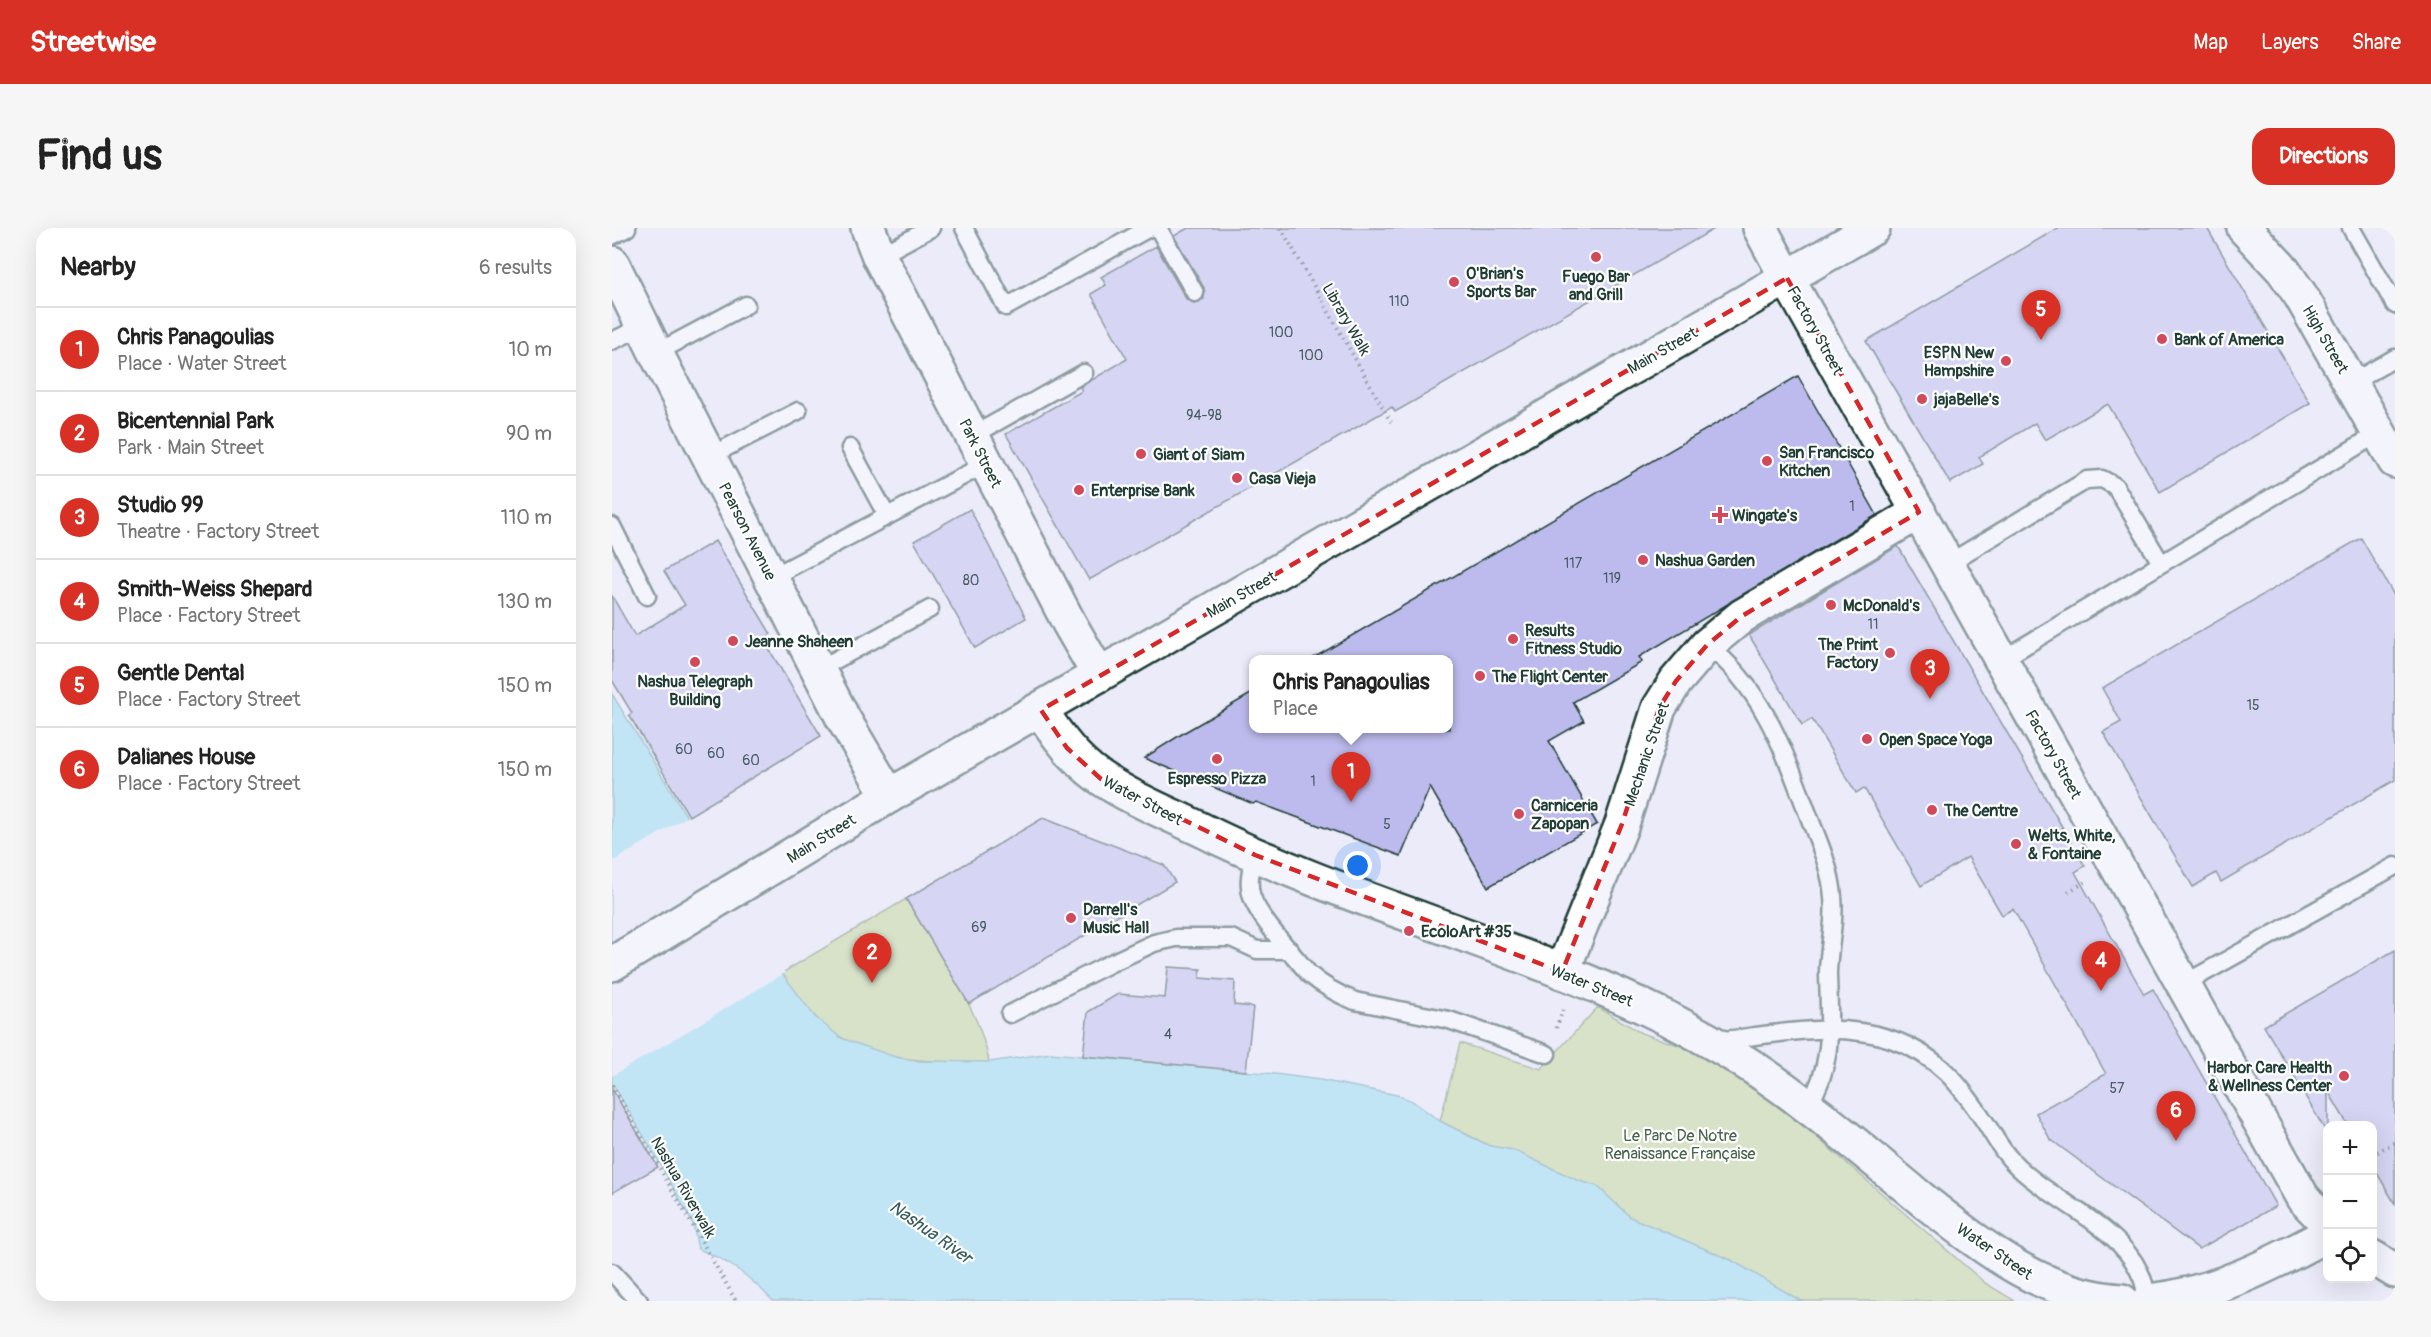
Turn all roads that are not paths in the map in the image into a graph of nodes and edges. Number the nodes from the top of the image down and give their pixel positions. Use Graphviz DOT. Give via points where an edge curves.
graph roads {
  1 [pos="627,228"];
  2 [pos="931,228"];
  3 [pos="964,228"];
  4 [pos="1149,228"];
  5 [pos="1158,228"];
  6 [pos="1760,228"];
  7 [pos="1873,228"];
  8 [pos="2244,228"];
  9 [pos="2351,228"];
  10 [pos="612,236"];
  11 [pos="873,242"];
  12 [pos="612,263"];
  13 [pos="1787,278"];
  14 [pos="1195,293"];
  15 [pos="2395,305"];
  16 [pos="746,306"];
  17 [pos="649,340"];
  18 [pos="612,341"];
  19 [pos="2395,358"];
  20 [pos="1084,373"];
  21 [pos="2351,383"];
  22 [pos="798,411"];
  23 [pos="2379,433"];
  24 [pos="850,448"];
  25 [pos="979,450"];
  26 [pos="710,456"];
  27 [pos="2395,461"];
  28 [pos="1918,512"];
  29 [pos="886,516"];
  30 [pos="612,526"];
  31 [pos="2161,563"];
  32 [pos="1947,564"];
  33 [pos="772,577"];
  34 [pos="647,596"];
  35 [pos="930,609"];
  36 [pos="1707,645"];
  37 [pos="2001,660"];
  38 [pos="819,669"];
  39 [pos="1099,675"];
  40 [pos="1041,710"];
  41 [pos="889,796"];
  42 [pos="1255,855"];
  43 [pos="2395,866"];
  44 [pos="1290,950"];
  45 [pos="612,964"];
  46 [pos="2184,984"];
  47 [pos="1565,986"];
  48 [pos="1010,1014"];
  49 [pos="1829,1030"];
  50 [pos="1710,1041"];
  51 [pos="1547,1054"];
  52 [pos="1808,1106"];
  53 [pos="2323,1219"];
  54 [pos="2323,1237"];
  55 [pos="2377,1260"];
  56 [pos="2395,1271"];
  57 [pos="612,1272"];
  58 [pos="639,1301"];
  59 [pos="2122,1301"];
  60 [pos="2148,1301"];
  1 -- 10 [label="lane"];
  2 -- 11 [label="lane"];
  3 -- 4 [label="lane" via="1006,307"];
  5 -- 14 [label="lane"];
  6 -- 13 [label="street, Factory Street"];
  7 -- 13 [label="street, Main Street"];
  8 -- 21 [label="street, High Street" via="2293,283"];
  9 -- 15 [label="lane"];
  11 -- 25 [label="street, Park Street"];
  12 -- 17 [label="street, Pearson Avenue"];
  13 -- 28 [label="street, Factory Street"];
  13 -- 39 [label="street, Main Street"];
  16 -- 17 [label="lane"];
  17 -- 18 [label="lane"];
  17 -- 26 [label="street, Pearson Avenue"];
  19 -- 21 [label="lane"];
  20 -- 25 [label="lane"];
  21 -- 23 [label="street, High Street"];
  22 -- 26 [label="lane"];
  23 -- 27 [label="street, High Street"];
  23 -- 31 [label="lane"];
  24 -- 29 [label="lane"];
  25 -- 29 [label="lane"];
  25 -- 39 [label="street, Park Street"];
  26 -- 33 [label="street, Pearson Avenue"];
  28 -- 32 [label="street, Factory Street"];
  28 -- 36 [label="street, Mechanic Street" via="1743,616"];
  29 -- 33 [label="lane"];
  30 -- 34 [label="lane"];
  31 -- 32 [label="lane" via="2115,486 2102,479 2087,480"];
  31 -- 37 [label="lane"];
  32 -- 37 [label="street, Factory Street"];
  33 -- 38 [label="street, Pearson Avenue"];
  35 -- 38 [label="lane"];
  36 -- 47 [label="street, Mechanic Street" via="1659,708"];
  36 -- 49 [label="lane" via="1737,671 1764,712 1785,755 1827,866 1834,911 1828,968"];
  37 -- 46 [label="street, Factory Street"];
  38 -- 41 [label="street, Pearson Avenue"];
  39 -- 40 [label="street, Main Street"];
  40 -- 41 [label="street, Main Street"];
  40 -- 42 [label="street, Water Street" via="1067,748 1101,778"];
  41 -- 45 [label="street, Main Street"];
  42 -- 44 [label="lane" via="1250,874 1252,898"];
  42 -- 47 [label="street, Water Street"];
  43 -- 46 [label="lane"];
  44 -- 48 [label="lane" via="1257,950 1231,938 1176,938 1111,963"];
  44 -- 51 [label="lane" via="1309,974 1341,996 1449,1020"];
  46 -- 53 [label="street, Factory Street" via="2303,1198"];
  47 -- 50 [label="street, Water Street" via="1638,1004"];
  49 -- 50 [label="lane"];
  49 -- 52 [label="lane" via="1825,1071"];
  49 -- 60 [label="lane" via="1891,1039 1943,1067 1966,1093 2013,1163 2125,1249 2143,1278"];
  50 -- 52 [label="street, Water Street"];
  52 -- 59 [label="street, Water Street" via="1955,1225 2011,1265 2040,1281 2088,1298"];
  54 -- 60 [label="street" via="2220,1286"];
  55 -- 56 [label="street"];
  57 -- 58 [label="lane"];
}
